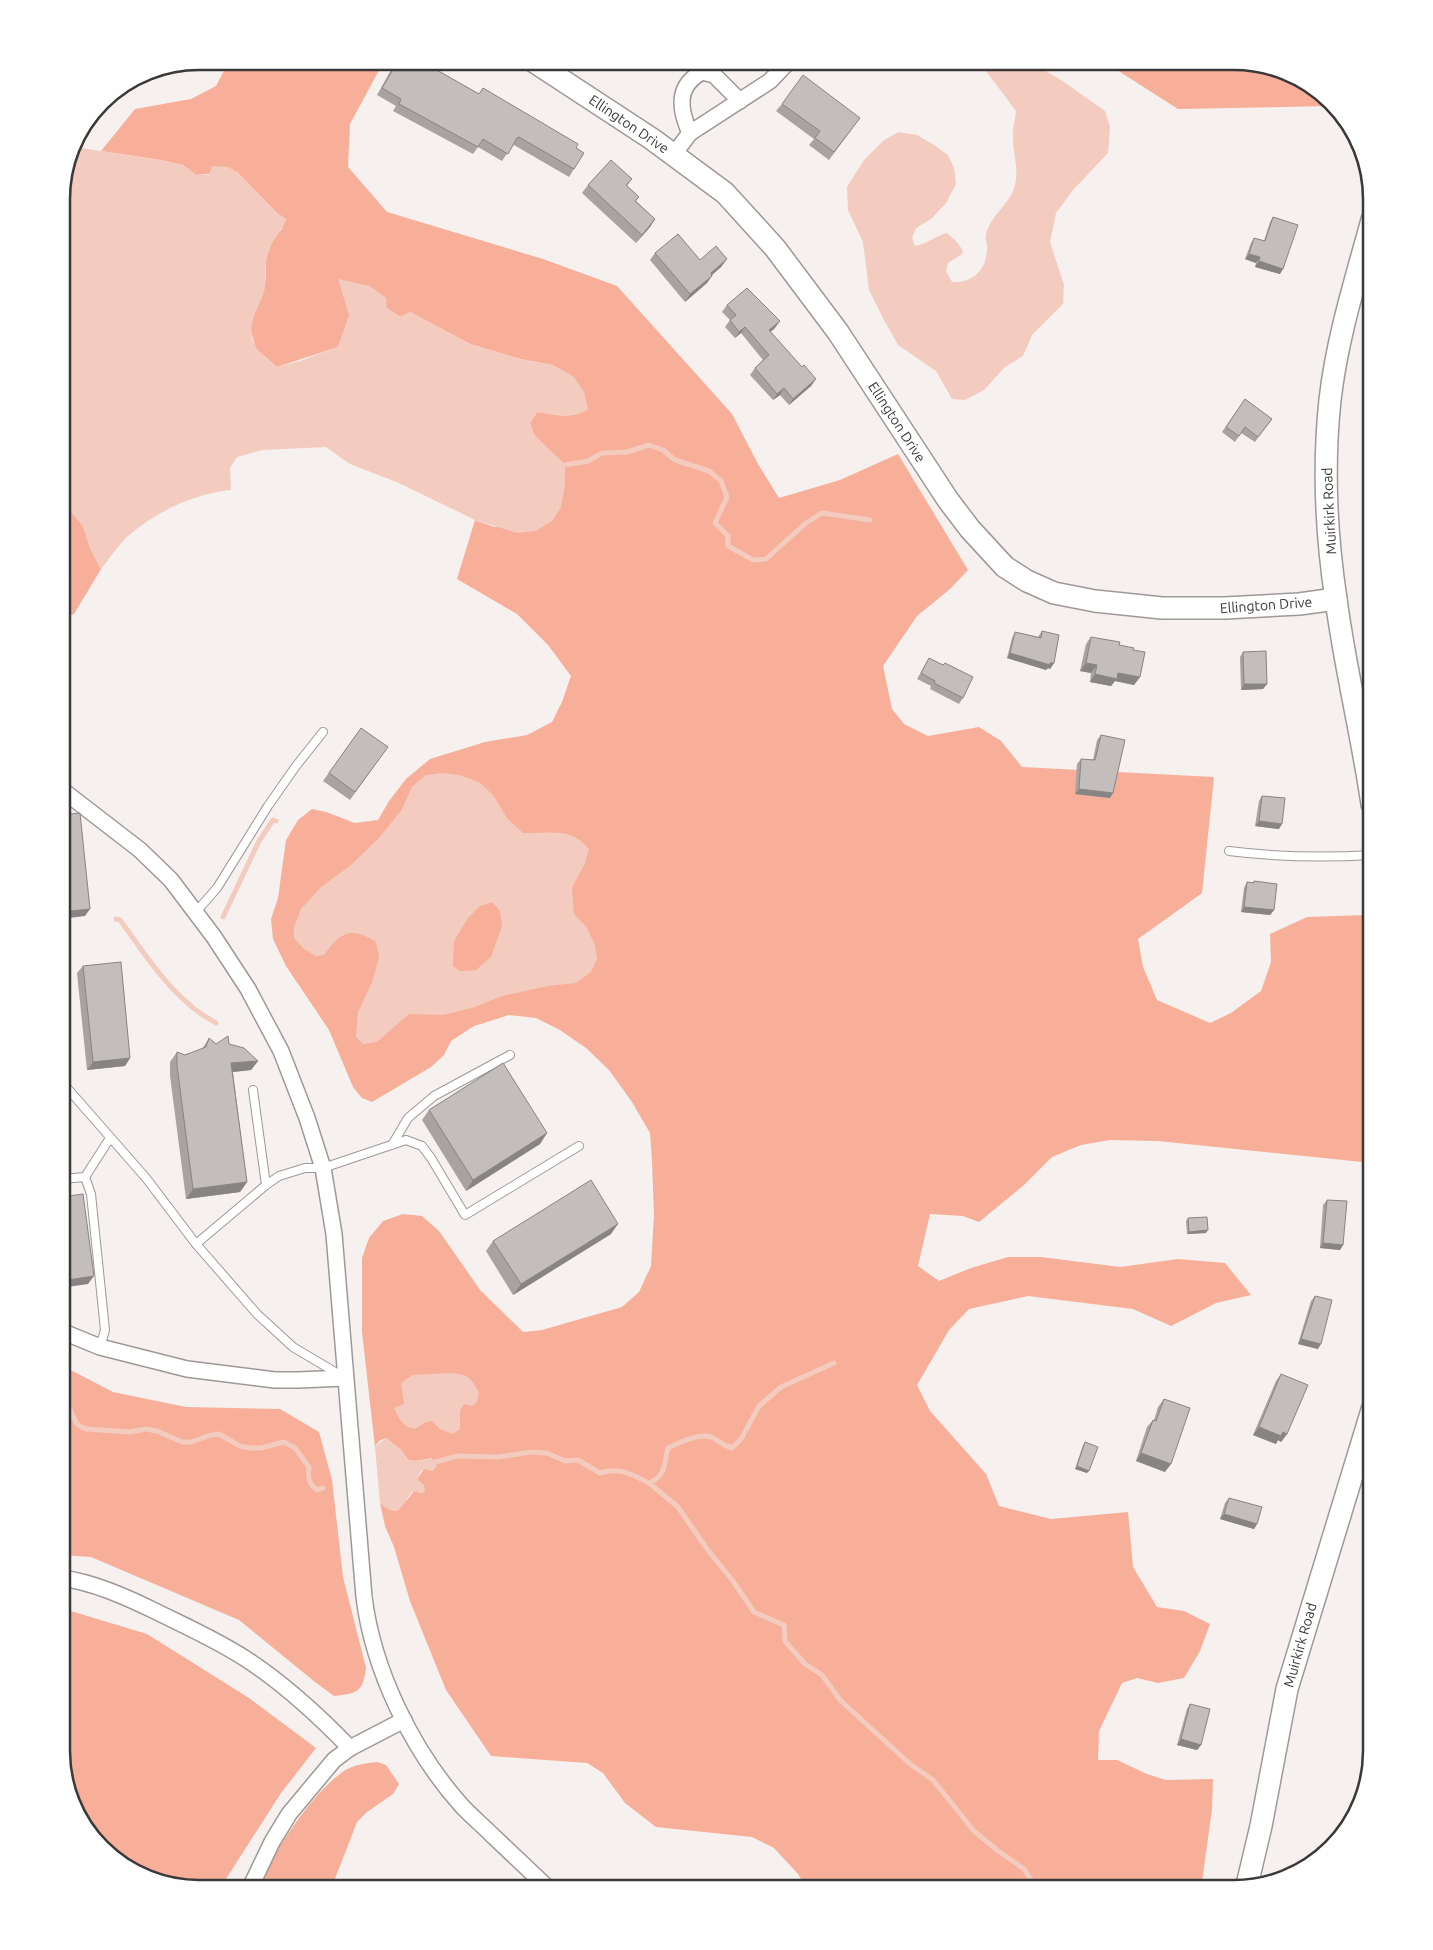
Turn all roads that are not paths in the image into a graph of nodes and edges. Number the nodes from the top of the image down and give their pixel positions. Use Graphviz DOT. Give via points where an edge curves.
graph roads {
  1 [pos="547,70"];
  2 [pos="781,70"];
  3 [pos="740,101"];
  4 [pos="690,133"];
  5 [pos="674,154"];
  6 [pos="1363,254"];
  7 [pos="1336,599"];
  8 [pos="323,732"];
  9 [pos="1363,753"];
  10 [pos="70,795"];
  11 [pos="1229,851"];
  12 [pos="1363,856"];
  13 [pos="195,913"];
  14 [pos="510,1055"];
  15 [pos="253,1090"];
  16 [pos="70,1091"];
  17 [pos="110,1138"];
  18 [pos="392,1145"];
  19 [pos="579,1146"];
  20 [pos="323,1168"];
  21 [pos="85,1177"];
  22 [pos="70,1178"];
  23 [pos="266,1185"];
  24 [pos="196,1244"];
  25 [pos="70,1335"];
  26 [pos="100,1347"];
  27 [pos="345,1378"];
  28 [pos="1363,1440"];
  29 [pos="70,1581"];
  30 [pos="404,1720"];
  31 [pos="350,1748"];
  32 [pos="1248,1879"];
  33 [pos="254,1880"];
  34 [pos="535,1880"];
  1 -- 5 [label="main road, Ellington Drive"];
  2 -- 3 [label="street" via="770,82"];
  3 -- 4 [label="street"];
  3 -- 4 [label="street" via="714,75 702,72 693,77 686,84 682,100 682,111"];
  4 -- 5 [label="street"];
  5 -- 7 [label="main road, Ellington Drive" via="725,193 775,248 838,332 948,500 1005,567 1026,581 1054,593 1162,608 1226,608"];
  6 -- 7 [label="main road, Muirkirk Road" via="1336,358 1330,399 1327,517"];
  7 -- 9 [label="main road, Muirkirk Road"];
  8 -- 13 [label="lane" via="268,806 217,888"];
  10 -- 13 [label="street" via="140,850 171,880"];
  11 -- 12 [label="lane" via="1272,856"];
  13 -- 20 [label="street" via="234,966 266,1020 291,1076"];
  14 -- 18 [label="lane" via="434,1096 408,1118"];
  15 -- 23 [label="lane"];
  16 -- 17 [label="lane"];
  17 -- 21 [label="lane"];
  17 -- 24 [label="lane" via="146,1178"];
  18 -- 19 [label="lane" via="406,1140 422,1146 465,1215"];
  18 -- 20 [label="lane"];
  20 -- 23 [label="lane" via="305,1168 279,1176"];
  20 -- 27 [label="street" via="334,1234"];
  21 -- 22 [label="lane"];
  21 -- 26 [label="lane" via="91,1194 105,1330"];
  23 -- 24 [label="lane"];
  24 -- 27 [label="lane" via="277,1333 303,1354"];
  25 -- 26 [label="street"];
  26 -- 27 [label="street" via="187,1369 275,1380"];
  27 -- 30 [label="street" via="367,1618 382,1671"];
  28 -- 32 [label="main road, Muirkirk Road" via="1287,1689"];
  29 -- 31 [label="street" via="140,1604 246,1659 326,1724"];
  30 -- 31 [label="street"];
  30 -- 34 [label="street" via="442,1782"];
  31 -- 33 [label="street" via="334,1760 289,1814"];
}
